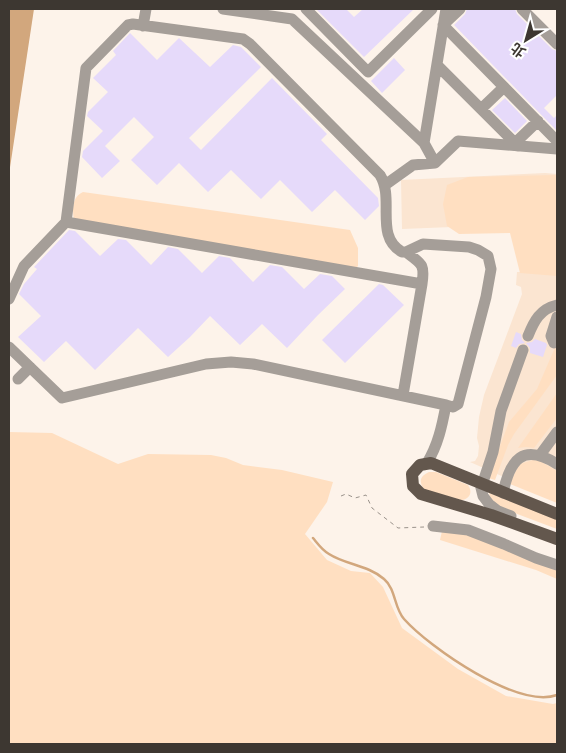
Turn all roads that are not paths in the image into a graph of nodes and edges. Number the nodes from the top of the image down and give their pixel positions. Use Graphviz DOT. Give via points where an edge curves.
graph roads {
  1 [pos="146,9"];
  2 [pos="223,9"];
  3 [pos="306,9"];
  4 [pos="432,9"];
  5 [pos="446,9"];
  6 [pos="460,9"];
  7 [pos="522,9"];
  8 [pos="143,26"];
  9 [pos="444,26"];
  10 [pos="557,44"];
  11 [pos="437,65"];
  12 [pos="368,72"];
  13 [pos="358,82"];
  14 [pos="504,87"];
  15 [pos="481,109"];
  16 [pos="538,121"];
  17 [pos="557,141"];
  18 [pos="424,143"];
  19 [pos="517,145"];
  20 [pos="557,149"];
  21 [pos="434,162"];
  22 [pos="385,185"];
  23 [pos="66,222"];
  24 [pos="406,252"];
  25 [pos="422,284"];
  26 [pos="9,299"];
  27 [pos="557,305"];
  28 [pos="557,317"];
  29 [pos="528,336"];
  30 [pos="554,343"];
  31 [pos="9,347"];
  32 [pos="523,350"];
  33 [pos="30,367"];
  34 [pos="18,379"];
  35 [pos="403,396"];
  36 [pos="446,405"];
  37 [pos="557,432"];
  38 [pos="540,455"];
  39 [pos="428,463"];
  40 [pos="557,464"];
  41 [pos="482,484"];
  42 [pos="503,493"];
  43 [pos="557,514"];
  44 [pos="433,526"];
  45 [pos="557,533"];
  46 [pos="557,539"];
  47 [pos="557,565"];
  1 -- 8 [label="lane"];
  2 -- 13 [label="lane" via="292,19"];
  3 -- 12 [label="lane"];
  4 -- 12 [label="lane"];
  5 -- 9 [label="lane"];
  6 -- 9 [label="lane"];
  7 -- 10 [label="lane"];
  8 -- 22 [label="lane" via="247,41 380,175"];
  8 -- 23 [label="lane" via="128,25 86,68"];
  9 -- 11 [label="lane"];
  9 -- 14 [label="lane"];
  11 -- 15 [label="lane"];
  11 -- 18 [label="lane"];
  12 -- 13 [label="lane"];
  13 -- 18 [label="lane"];
  14 -- 15 [label="lane"];
  14 -- 16 [label="lane"];
  15 -- 19 [label="lane"];
  16 -- 17 [label="lane"];
  16 -- 19 [label="lane"];
  18 -- 21 [label="lane"];
  19 -- 20 [label="lane"];
  19 -- 21 [label="lane" via="458,141"];
  21 -- 22 [label="lane" via="413,165"];
  22 -- 24 [label="lane" via="387,236 390,243"];
  23 -- 25 [label="lane"];
  23 -- 26 [label="lane" via="24,266"];
  24 -- 25 [label="lane" via="423,264"];
  24 -- 36 [label="lane" via="423,244 469,247 488,256 491,269 486,297 458,404 453,407"];
  25 -- 35 [label="lane"];
  27 -- 29 [label="lane" via="539,315"];
  28 -- 30 [label="lane" via="550,336"];
  31 -- 33 [label="lane"];
  32 -- 41 [label="lane" via="501,411 493,452"];
  33 -- 34 [label="lane"];
  33 -- 35 [label="lane" via="62,398 206,364 230,362"];
  35 -- 36 [label="lane"];
  36 -- 39 [label="lane" via="437,444"];
  37 -- 38 [label="lane"];
  38 -- 40 [label="lane"];
  38 -- 42 [label="lane" via="525,456 514,463"];
  39 -- 41 [label="main road"];
  39 -- 46 [label="main road" via="417,468 412,478 415,489 421,494"];
  41 -- 42 [label="main road"];
  41 -- 45 [label="lane" via="483,496 498,512"];
  42 -- 43 [label="main road"];
  44 -- 47 [label="lane" via="468,530"];
}
